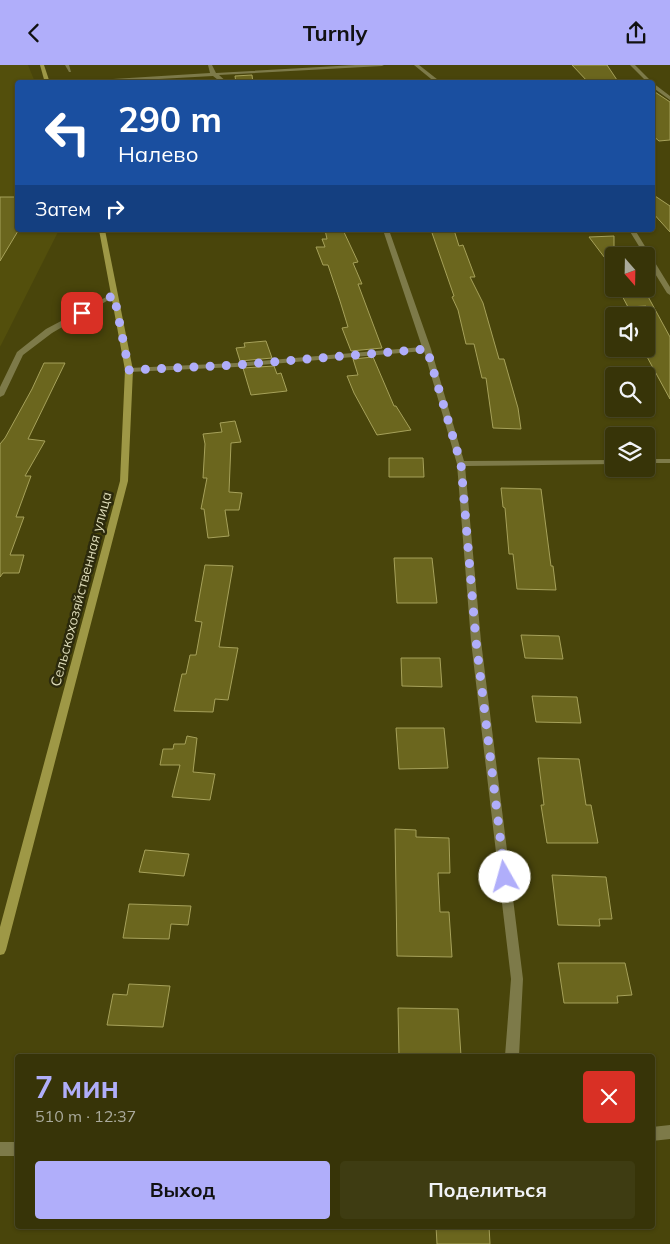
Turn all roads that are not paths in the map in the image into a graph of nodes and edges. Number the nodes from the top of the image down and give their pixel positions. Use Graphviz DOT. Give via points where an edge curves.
graph roads {
  1 [pos="42,65"];
  2 [pos="67,65"];
  3 [pos="210,65"];
  4 [pos="382,65"];
  5 [pos="416,65"];
  6 [pos="632,65"];
  7 [pos="70,71"];
  8 [pos="213,73"];
  9 [pos="48,80"];
  10 [pos="98,80"];
  11 [pos="222,80"];
  12 [pos="436,80"];
  13 [pos="649,80"];
  14 [pos="655,86"];
  15 [pos="670,98"];
  16 [pos="102,232"];
  17 [pos="387,232"];
  18 [pos="633,232"];
  19 [pos="670,293"];
  20 [pos="114,295"];
  21 [pos="427,349"];
  22 [pos="129,370"];
  23 [pos="0,395"];
  24 [pos="605,461"];
  25 [pos="655,461"];
  26 [pos="670,461"];
  27 [pos="461,464"];
  28 [pos="0,950"];
  29 [pos="512,1054"];
  30 [pos="670,1132"];
  31 [pos="655,1134"];
  32 [pos="0,1149"];
  33 [pos="15,1149"];
  1 -- 9 [label="main road"];
  2 -- 7 [label="lane"];
  3 -- 8 [label="street"];
  4 -- 8 [label="street"];
  5 -- 12 [label="street"];
  6 -- 13 [label="street"];
  8 -- 10 [label="street"];
  8 -- 11 [label="street"];
  14 -- 15 [label="street"];
  16 -- 20 [label="main road, Сельскохозяйственная улица"];
  17 -- 21 [label="street"];
  18 -- 19 [label="street"];
  20 -- 22 [label="main road, Сельскохозяйственная улица"];
  20 -- 23 [label="street" via="49,331 20,354"];
  21 -- 22 [label="street" via="236,365"];
  21 -- 27 [label="street"];
  22 -- 28 [label="main road, Сельскохозяйственная улица" via="124,481"];
  24 -- 27 [label="street"];
  25 -- 26 [label="street"];
  27 -- 29 [label="street" via="476,641 517,979"];
  30 -- 31 [label="street"];
  32 -- 33 [label="street"];
}
